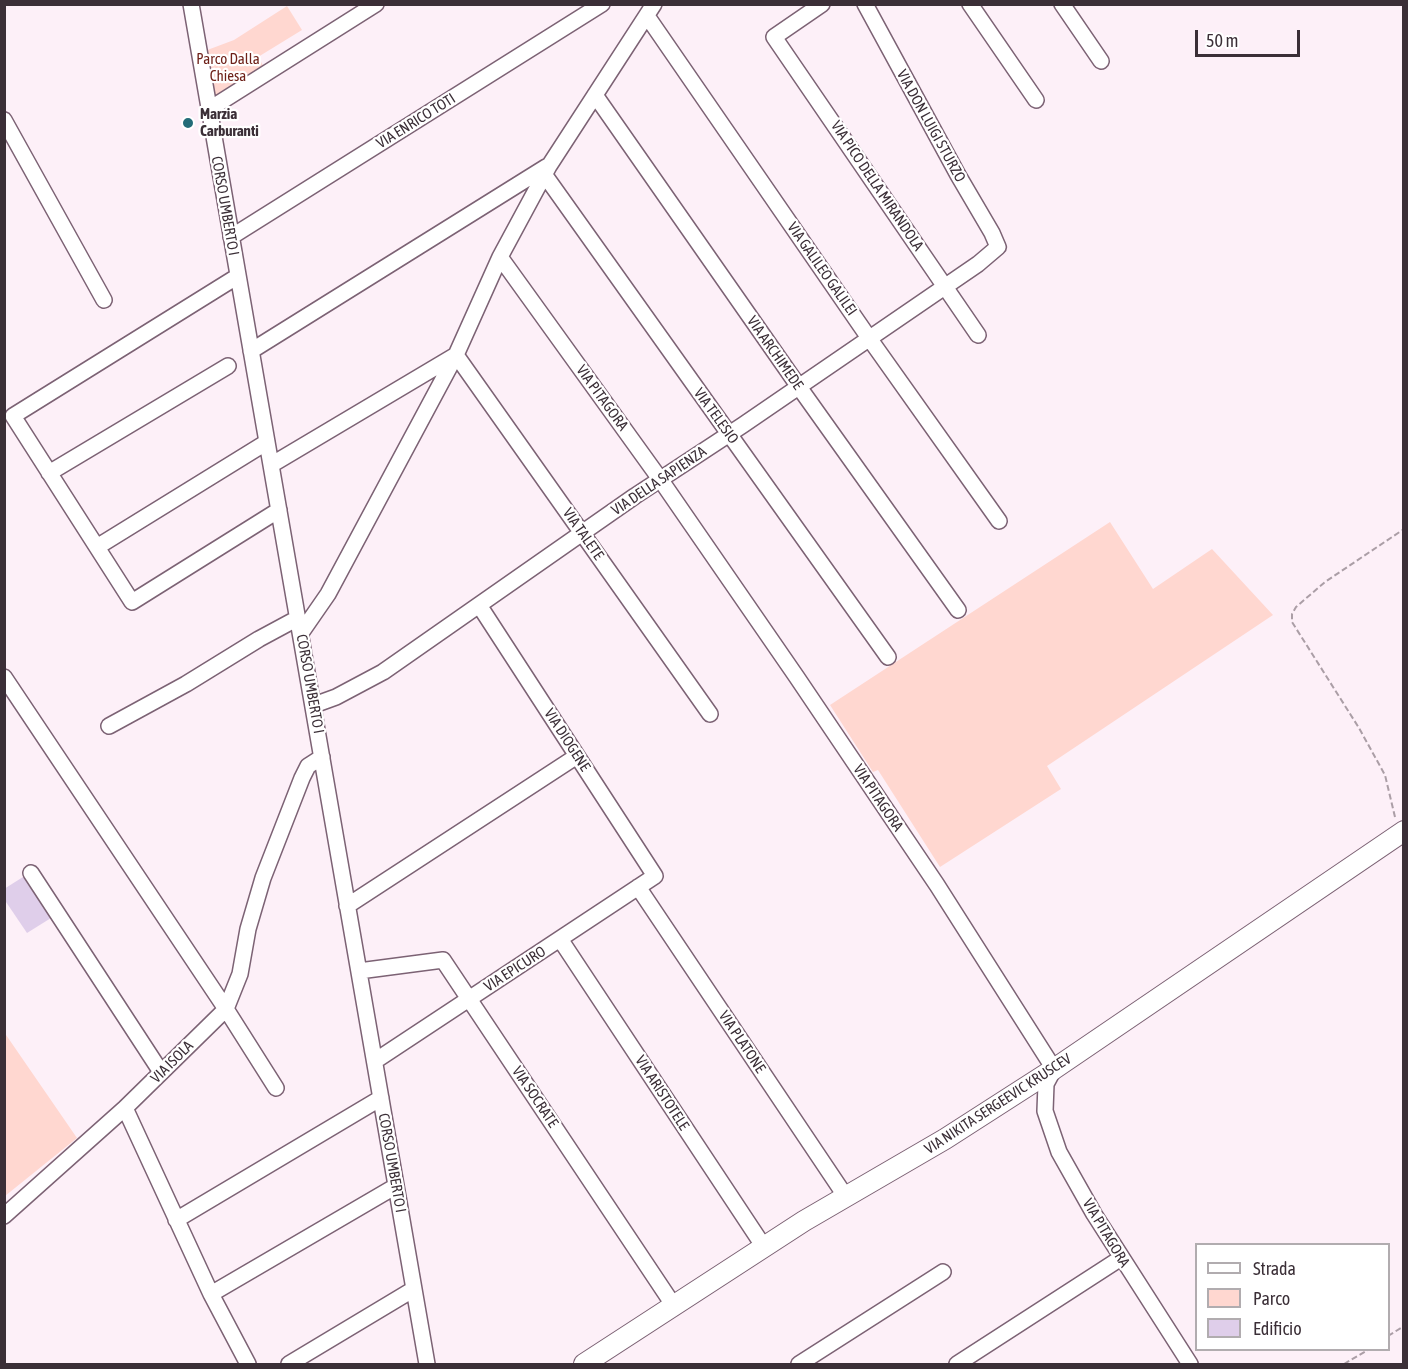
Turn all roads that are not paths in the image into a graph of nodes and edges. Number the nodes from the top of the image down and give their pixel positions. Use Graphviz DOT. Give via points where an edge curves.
graph roads {
  1 [pos="191,4"];
  2 [pos="376,4"];
  3 [pos="602,4"];
  4 [pos="822,4"];
  5 [pos="866,4"];
  6 [pos="970,4"];
  7 [pos="1062,4"];
  8 [pos="650,10"];
  9 [pos="1101,61"];
  10 [pos="595,95"];
  11 [pos="1036,100"];
  12 [pos="208,110"];
  13 [pos="4,120"];
  14 [pos="546,170"];
  15 [pos="231,237"];
  16 [pos="998,247"];
  17 [pos="500,257"];
  18 [pos="238,276"];
  19 [pos="945,285"];
  20 [pos="104,300"];
  21 [pos="978,335"];
  22 [pos="869,338"];
  23 [pos="251,351"];
  24 [pos="456,355"];
  25 [pos="228,366"];
  26 [pos="799,387"];
  27 [pos="729,434"];
  28 [pos="267,442"];
  29 [pos="271,465"];
  30 [pos="49,473"];
  31 [pos="660,479"];
  32 [pos="279,510"];
  33 [pos="999,521"];
  34 [pos="582,532"];
  35 [pos="97,547"];
  36 [pos="479,604"];
  37 [pos="958,610"];
  38 [pos="300,625"];
  39 [pos="888,657"];
  40 [pos="4,677"];
  41 [pos="314,705"];
  42 [pos="710,714"];
  43 [pos="109,726"];
  44 [pos="577,756"];
  45 [pos="322,757"];
  46 [pos="1401,833"];
  47 [pos="31,873"];
  48 [pos="655,876"];
  49 [pos="638,887"];
  50 [pos="347,906"];
  51 [pos="560,939"];
  52 [pos="359,971"];
  53 [pos="469,999"];
  54 [pos="226,1009"];
  55 [pos="375,1061"];
  56 [pos="1054,1069"];
  57 [pos="161,1072"];
  58 [pos="276,1088"];
  59 [pos="381,1098"];
  60 [pos="125,1107"];
  61 [pos="396,1186"];
  62 [pos="846,1197"];
  63 [pos="4,1215"];
  64 [pos="176,1220"];
  65 [pos="764,1247"];
  66 [pos="1121,1258"];
  67 [pos="943,1272"];
  68 [pos="414,1289"];
  69 [pos="211,1294"];
  70 [pos="674,1306"];
  71 [pos="1185,1363"];
  72 [pos="248,1365"];
  73 [pos="289,1365"];
  74 [pos="427,1365"];
  75 [pos="584,1365"];
  76 [pos="799,1365"];
  77 [pos="957,1365"];
  1 -- 12 [label="street, CORSO UMBERTO I"];
  2 -- 12 [label="street"];
  3 -- 15 [label="street, VIA ENRICO TOTI"];
  4 -- 19 [label="street, VIA PICO DELLA MIRANDOLA" via="774,37"];
  5 -- 16 [label="street, VIA DON LUIGI STURZO"];
  6 -- 11 [label="street"];
  7 -- 9 [label="street"];
  8 -- 10 [label="street"];
  8 -- 22 [label="street, VIA GALILEO GALILEI"];
  10 -- 14 [label="street"];
  10 -- 26 [label="street, VIA ARCHIMEDE"];
  12 -- 15 [label="street, CORSO UMBERTO I"];
  13 -- 20 [label="street"];
  14 -- 17 [label="street"];
  14 -- 23 [label="street"];
  14 -- 27 [label="street, VIA TELESIO"];
  15 -- 18 [label="street, CORSO UMBERTO I"];
  16 -- 19 [label="street, VIA DELLA SAPIENZA"];
  17 -- 24 [label="street"];
  17 -- 31 [label="street, VIA PITAGORA"];
  18 -- 23 [label="street, CORSO UMBERTO I"];
  18 -- 30 [label="street" via="13,416"];
  19 -- 21 [label="street, VIA PICO DELLA MIRANDOLA"];
  19 -- 22 [label="street, VIA DELLA SAPIENZA"];
  22 -- 26 [label="street, VIA DELLA SAPIENZA"];
  22 -- 33 [label="street, VIA GALILEO GALILEI"];
  23 -- 28 [label="street, CORSO UMBERTO I"];
  24 -- 29 [label="street"];
  24 -- 34 [label="street, VIA TALETE"];
  24 -- 38 [label="street" via="328,594"];
  25 -- 30 [label="street"];
  26 -- 27 [label="street, VIA DELLA SAPIENZA"];
  26 -- 37 [label="street, VIA ARCHIMEDE"];
  27 -- 31 [label="street, VIA DELLA SAPIENZA"];
  27 -- 39 [label="street, VIA TELESIO"];
  28 -- 29 [label="street, CORSO UMBERTO I"];
  28 -- 35 [label="street"];
  29 -- 32 [label="street, CORSO UMBERTO I"];
  30 -- 35 [label="street"];
  31 -- 34 [label="street, VIA DELLA SAPIENZA"];
  31 -- 56 [label="street, VIA PITAGORA" via="937,885"];
  32 -- 35 [label="street" via="132,602"];
  32 -- 38 [label="street, CORSO UMBERTO I"];
  34 -- 36 [label="street, VIA DELLA SAPIENZA"];
  34 -- 42 [label="street, VIA TALETE"];
  36 -- 41 [label="street, VIA DELLA SAPIENZA" via="383,672"];
  36 -- 44 [label="street, VIA DIOGENE"];
  38 -- 41 [label="street, CORSO UMBERTO I"];
  38 -- 43 [label="street" via="259,639"];
  40 -- 54 [label="street"];
  41 -- 45 [label="street, CORSO UMBERTO I"];
  44 -- 48 [label="street, VIA DIOGENE"];
  44 -- 50 [label="street"];
  45 -- 50 [label="street, CORSO UMBERTO I"];
  45 -- 54 [label="street, VIA ISOLA" via="309,766 302,778 263,878 240,974"];
  46 -- 56 [label="main road, VIA NIKITA SERGEEVIC KRUSCEV"];
  47 -- 57 [label="street"];
  48 -- 49 [label="street, VIA EPICURO"];
  49 -- 51 [label="street, VIA EPICURO"];
  49 -- 62 [label="street, VIA PLATONE"];
  50 -- 52 [label="street, CORSO UMBERTO I"];
  51 -- 53 [label="street, VIA EPICURO"];
  51 -- 65 [label="street, VIA ARISTOTELE"];
  52 -- 53 [label="street, VIA SOCRATE" via="443,960"];
  52 -- 55 [label="street, CORSO UMBERTO I"];
  53 -- 55 [label="street, VIA EPICURO"];
  53 -- 70 [label="street, VIA SOCRATE"];
  54 -- 57 [label="street, VIA ISOLA"];
  54 -- 58 [label="street"];
  55 -- 59 [label="street, CORSO UMBERTO I"];
  56 -- 62 [label="main road, VIA NIKITA SERGEEVIC KRUSCEV"];
  56 -- 66 [label="street, VIA PITAGORA" via="1046,1084 1045,1111 1059,1152"];
  57 -- 60 [label="street, VIA ISOLA"];
  59 -- 61 [label="street, CORSO UMBERTO I"];
  59 -- 64 [label="street"];
  60 -- 63 [label="street, VIA ISOLA"];
  60 -- 64 [label="street"];
  61 -- 68 [label="street, CORSO UMBERTO I"];
  61 -- 69 [label="street"];
  62 -- 65 [label="main road, VIA NIKITA SERGEEVIC KRUSCEV"];
  64 -- 69 [label="street"];
  65 -- 70 [label="main road, VIA NIKITA SERGEEVIC KRUSCEV"];
  66 -- 71 [label="street, VIA PITAGORA"];
  66 -- 77 [label="street"];
  67 -- 76 [label="street"];
  68 -- 73 [label="street"];
  68 -- 74 [label="street, CORSO UMBERTO I"];
  69 -- 72 [label="street"];
  70 -- 75 [label="main road, VIA NIKITA SERGEEVIC KRUSCEV"];
}
